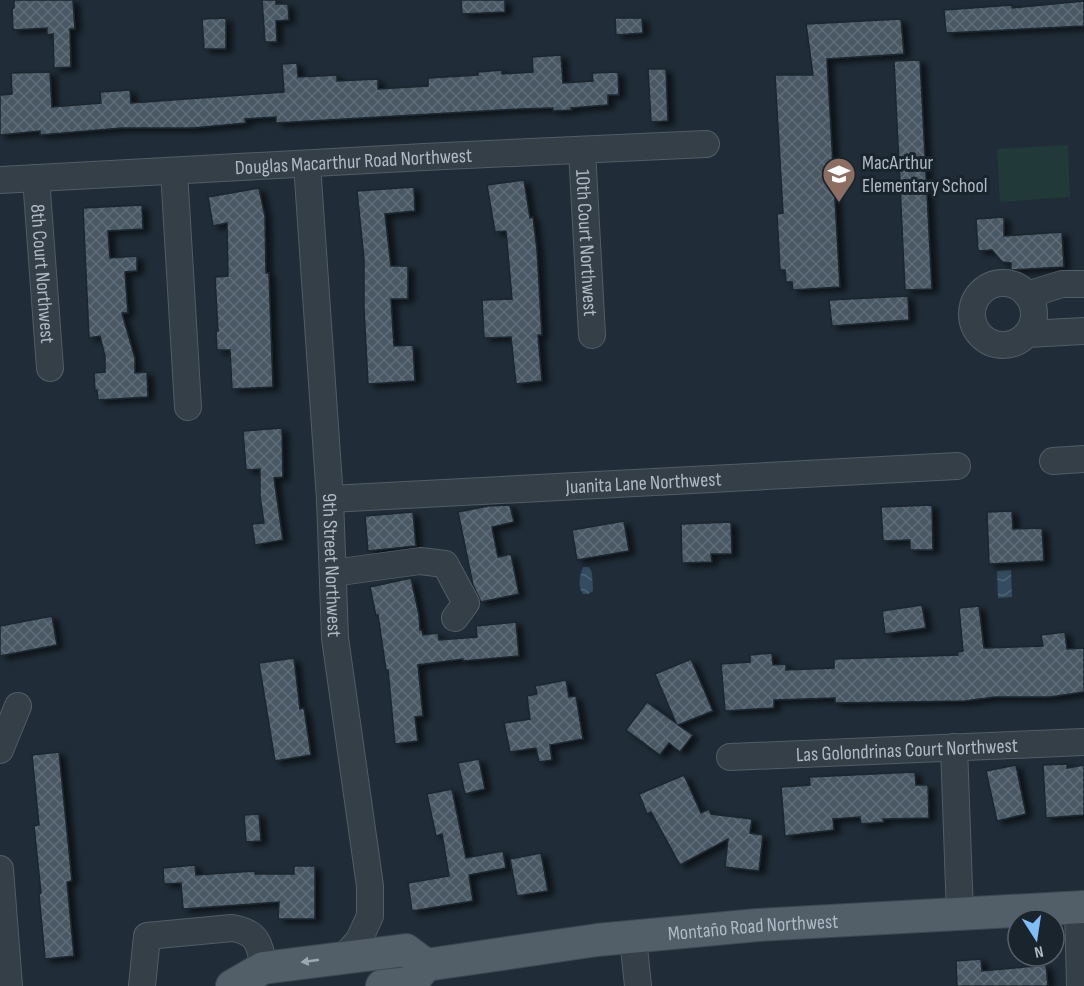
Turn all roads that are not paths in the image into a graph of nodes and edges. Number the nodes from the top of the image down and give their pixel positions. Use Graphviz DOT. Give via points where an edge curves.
graph roads {
  1 [pos="706,144"];
  2 [pos="582,150"];
  3 [pos="307,164"];
  4 [pos="174,171"];
  5 [pos="36,178"];
  6 [pos="0,180"];
  7 [pos="1073,284"];
  8 [pos="1027,295"];
  9 [pos="1084,331"];
  10 [pos="1027,334"];
  11 [pos="591,335"];
  12 [pos="51,368"];
  13 [pos="188,407"];
  14 [pos="1084,459"];
  15 [pos="1053,461"];
  16 [pos="957,466"];
  17 [pos="330,499"];
  18 [pos="333,573"];
  19 [pos="455,618"];
  20 [pos="18,706"];
  21 [pos="1084,742"];
  22 [pos="954,747"];
  23 [pos="0,750"];
  24 [pos="730,757"];
  25 [pos="0,869"];
  26 [pos="1081,907"];
  27 [pos="960,915"];
  28 [pos="633,938"];
  29 [pos="344,957"];
  30 [pos="426,965"];
  31 [pos="263,968"];
  32 [pos="9,986"];
  33 [pos="142,986"];
  34 [pos="232,986"];
  35 [pos="382,986"];
  36 [pos="639,986"];
  37 [pos="1080,986"];
  1 -- 2 [label="street, Douglas Macarthur Road Northwest"];
  2 -- 3 [label="street, Douglas Macarthur Road Northwest"];
  2 -- 11 [label="street, 10th Court Northwest"];
  3 -- 4 [label="street, Douglas Macarthur Road Northwest"];
  3 -- 17 [label="street, 9th Street Northwest"];
  4 -- 5 [label="street, Douglas Macarthur Road Northwest"];
  4 -- 13 [label="street"];
  5 -- 6 [label="street, Douglas Macarthur Road Northwest"];
  5 -- 12 [label="street, 8th Court Northwest"];
  7 -- 8 [label="street"];
  8 -- 10 [label="street" via="1034,314"];
  8 -- 10 [label="street" via="1011,284 990,285 975,298 971,318 974,328 988,342 1009,345"];
  9 -- 10 [label="street"];
  14 -- 15 [label="street"];
  16 -- 17 [label="street, Juanita Lane Northwest"];
  17 -- 18 [label="street, 9th Street Northwest"];
  18 -- 19 [label="street" via="420,561 445,564 465,603"];
  18 -- 29 [label="street, 9th Street Northwest" via="335,638 370,886 370,916"];
  20 -- 23 [label="street"];
  21 -- 22 [label="street, Las Golondrinas Court Northwest"];
  22 -- 24 [label="street, Las Golondrinas Court Northwest"];
  22 -- 27 [label="street"];
  25 -- 32 [label="street"];
  26 -- 27 [label="main road, Montaño Road Northwest"];
  26 -- 37 [label="street"];
  27 -- 28 [label="main road, Montaño Road Northwest" via="758,925"];
  28 -- 30 [label="main road, Montaño Road Northwest"];
  28 -- 36 [label="street"];
  29 -- 30 [label="main road" via="406,950"];
  29 -- 31 [label="main road, one-way"];
  30 -- 35 [label="main road" via="411,983"];
  31 -- 33 [label="street" via="262,951 255,937 243,930 147,936"];
  31 -- 34 [label="main road"];
}
